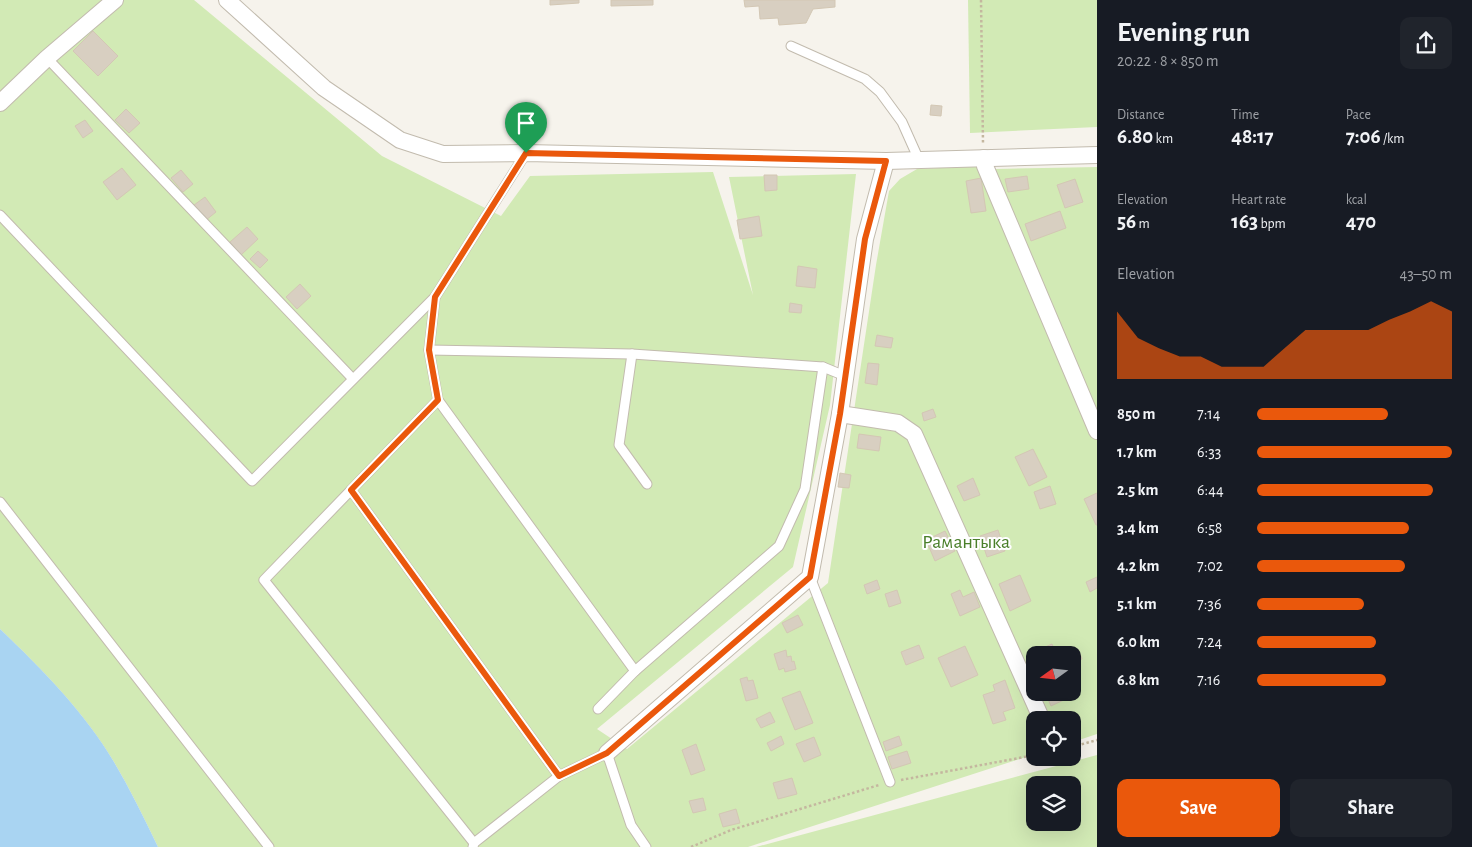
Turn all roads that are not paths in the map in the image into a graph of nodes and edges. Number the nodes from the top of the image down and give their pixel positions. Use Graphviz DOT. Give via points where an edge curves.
graph roads {
  1 [pos="115,0"];
  2 [pos="228,0"];
  3 [pos="791,46"];
  4 [pos="47,58"];
  5 [pos="0,103"];
  6 [pos="526,153"];
  7 [pos="1097,155"];
  8 [pos="984,158"];
  9 [pos="919,160"];
  10 [pos="886,161"];
  11 [pos="0,215"];
  12 [pos="435,297"];
  13 [pos="429,350"];
  14 [pos="632,354"];
  15 [pos="823,367"];
  16 [pos="845,376"];
  17 [pos="354,379"];
  18 [pos="438,400"];
  19 [pos="840,414"];
  20 [pos="1097,431"];
  21 [pos="647,484"];
  22 [pos="351,490"];
  23 [pos="0,502"];
  24 [pos="810,577"];
  25 [pos="635,672"];
  26 [pos="598,710"];
  27 [pos="1038,711"];
  28 [pos="607,753"];
  29 [pos="559,776"];
  30 [pos="890,782"];
  31 [pos="473,845"];
  32 [pos="269,847"];
  33 [pos="646,847"];
  1 -- 4 [label="street"];
  2 -- 6 [label="street" via="324,88 400,140 443,154"];
  3 -- 9 [label="lane" via="865,79 880,92 902,122"];
  4 -- 5 [label="street"];
  4 -- 17 [label="lane"];
  6 -- 10 [label="street"];
  6 -- 12 [label="lane"];
  7 -- 8 [label="street"];
  8 -- 9 [label="street"];
  8 -- 20 [label="street"];
  9 -- 10 [label="street"];
  10 -- 16 [label="street" via="865,239"];
  11 -- 17 [label="lane" via="252,481"];
  12 -- 13 [label="lane"];
  12 -- 17 [label="lane"];
  13 -- 14 [label="lane"];
  13 -- 18 [label="lane"];
  14 -- 15 [label="lane"];
  14 -- 21 [label="lane" via="619,445"];
  15 -- 16 [label="lane"];
  15 -- 25 [label="lane" via="805,489 779,546"];
  16 -- 19 [label="street"];
  18 -- 22 [label="lane"];
  18 -- 25 [label="lane"];
  19 -- 24 [label="street"];
  19 -- 27 [label="street" via="898,423 914,434"];
  22 -- 29 [label="lane"];
  22 -- 31 [label="lane" via="264,580"];
  23 -- 32 [label="lane"];
  24 -- 28 [label="street"];
  24 -- 30 [label="lane"];
  25 -- 26 [label="lane"];
  28 -- 29 [label="lane"];
  28 -- 33 [label="lane" via="631,826"];
  29 -- 31 [label="lane"];
}
